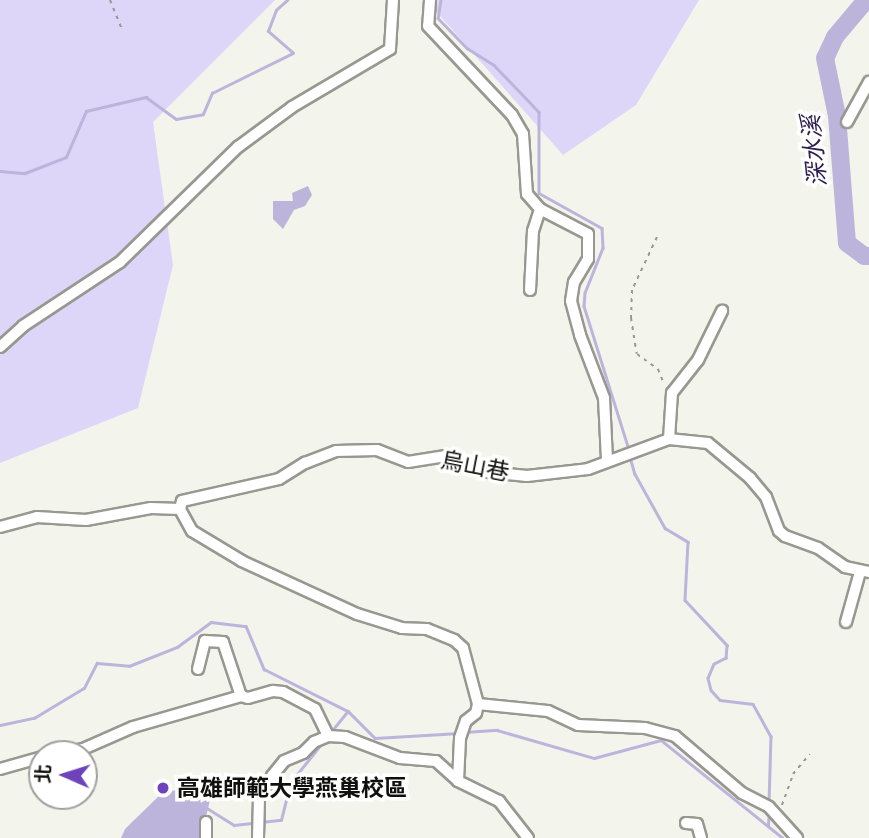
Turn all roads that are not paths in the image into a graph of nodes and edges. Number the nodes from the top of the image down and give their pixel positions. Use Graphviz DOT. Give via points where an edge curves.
graph roads {
  1 [pos="393,0"];
  2 [pos="430,0"];
  3 [pos="869,82"];
  4 [pos="847,122"];
  5 [pos="540,209"];
  6 [pos="530,290"];
  7 [pos="722,311"];
  8 [pos="0,347"];
  9 [pos="669,439"];
  10 [pos="613,458"];
  11 [pos="180,509"];
  12 [pos="0,527"];
  13 [pos="865,572"];
  14 [pos="846,622"];
  15 [pos="198,669"];
  16 [pos="241,696"];
  17 [pos="478,704"];
  18 [pos="328,736"];
  19 [pos="98,742"];
  20 [pos="28,761"];
  21 [pos="0,769"];
  22 [pos="458,781"];
  23 [pos="206,822"];
  24 [pos="686,823"];
  25 [pos="206,838"];
  26 [pos="258,838"];
  27 [pos="527,838"];
  28 [pos="701,838"];
  29 [pos="797,838"];
  1 -- 8 [label="lane" via="390,49 292,107 238,147 120,262 23,326"];
  2 -- 5 [label="lane" via="428,26 512,115 523,134 527,194"];
  3 -- 4 [label="lane"];
  5 -- 6 [label="lane" via="533,231"];
  5 -- 10 [label="lane" via="588,234 588,259 574,282 571,301 604,398"];
  7 -- 9 [label="lane" via="698,360 672,393"];
  9 -- 10 [label="lane"];
  9 -- 13 [label="lane" via="708,443 766,497 785,536 800,539 845,567"];
  10 -- 11 [label="lane, 烏山巷" via="588,469 527,476 488,472 446,456 408,462 377,450 336,451 279,479 182,501"];
  11 -- 12 [label="lane, 烏山巷" via="151,508 86,520 37,517"];
  11 -- 17 [label="lane" via="192,531 242,561 357,614 402,628 427,629 454,640 463,648"];
  13 -- 14 [label="lane"];
  15 -- 16 [label="lane" via="205,641 223,642"];
  16 -- 18 [label="lane" via="273,691 297,698 320,714"];
  16 -- 19 [label="lane" via="133,727"];
  17 -- 22 [label="lane" via="460,738"];
  17 -- 29 [label="lane" via="548,711 578,724 661,730 689,745 742,793 779,816"];
  18 -- 22 [label="lane" via="345,737 391,756 436,761"];
  18 -- 26 [label="lane" via="284,761 272,776 258,797"];
  20 -- 21 [label="lane"];
  22 -- 27 [label="lane" via="499,801"];
  23 -- 25 [label="lane"];
  24 -- 28 [label="lane" via="697,824"];
}
